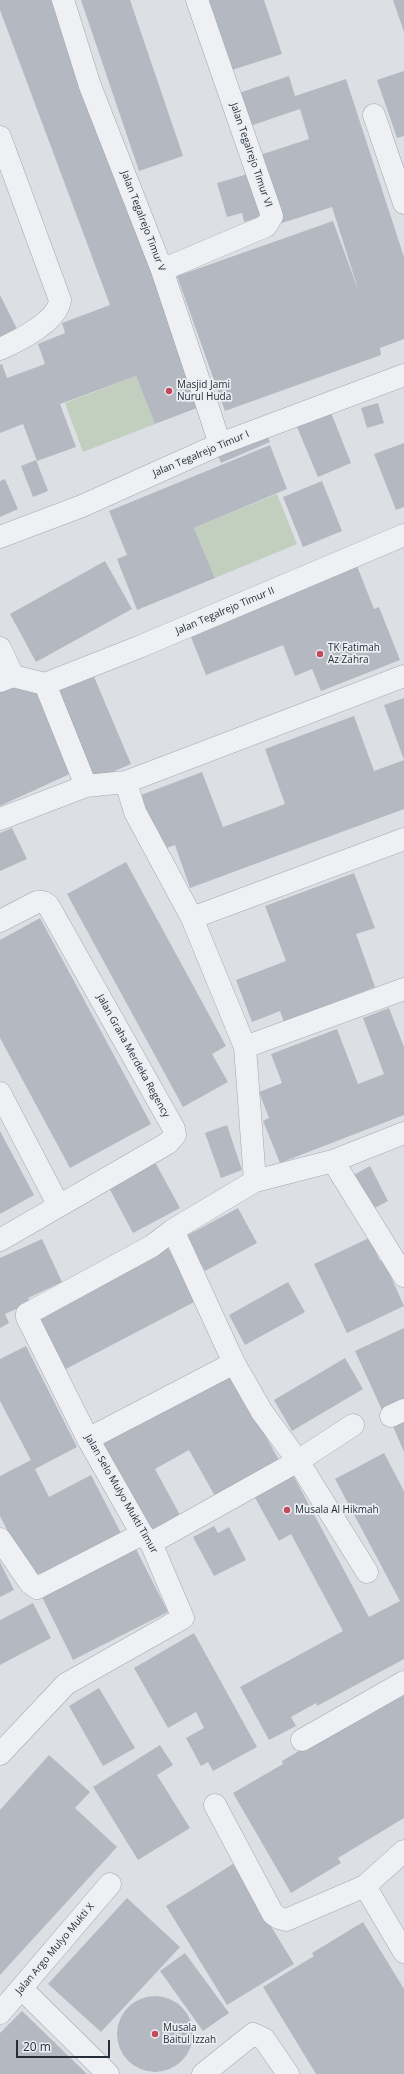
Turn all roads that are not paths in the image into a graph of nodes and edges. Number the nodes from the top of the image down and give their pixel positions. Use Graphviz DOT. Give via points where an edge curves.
graph roads {
  1 [pos="63,0"];
  2 [pos="197,0"];
  3 [pos="374,116"];
  4 [pos="0,137"];
  5 [pos="404,203"];
  6 [pos="162,270"];
  7 [pos="0,349"];
  8 [pos="404,375"];
  9 [pos="220,444"];
  10 [pos="404,535"];
  11 [pos="0,537"];
  12 [pos="0,648"];
  13 [pos="404,676"];
  14 [pos="6,678"];
  15 [pos="45,684"];
  16 [pos="126,782"];
  17 [pos="86,786"];
  18 [pos="0,819"];
  19 [pos="404,839"];
  20 [pos="192,918"];
  21 [pos="0,921"];
  22 [pos="404,989"];
  23 [pos="246,1047"];
  24 [pos="0,1093"];
  25 [pos="404,1133"];
  26 [pos="333,1161"];
  27 [pos="255,1181"];
  28 [pos="59,1206"];
  29 [pos="173,1230"];
  30 [pos="0,1240"];
  31 [pos="404,1276"];
  32 [pos="234,1363"];
  33 [pos="353,1425"];
  34 [pos="88,1439"];
  35 [pos="298,1461"];
  36 [pos="0,1539"];
  37 [pos="147,1539"];
  38 [pos="367,1572"];
  39 [pos="404,1682"];
  40 [pos="302,1740"];
  41 [pos="0,1754"];
  42 [pos="216,1805"];
  43 [pos="404,1851"];
  44 [pos="110,1884"];
  45 [pos="365,1886"];
  46 [pos="404,1952"];
  47 [pos="22,1989"];
  48 [pos="0,2013"];
  49 [pos="108,2074"];
  50 [pos="203,2074"];
  51 [pos="288,2074"];
  1 -- 6 [label="street, Jalan Tegalrejo Timur V" via="90,86"];
  2 -- 6 [label="street, Jalan Tegalrejo Timur VI" via="272,216 266,226"];
  3 -- 5 [label="street"];
  4 -- 7 [label="street" via="60,300 56,312 26,337"];
  6 -- 9 [label="street, Jalan Tegalrejo Timur V"];
  8 -- 9 [label="street, Jalan Tegalrejo Timur I"];
  9 -- 11 [label="street, Jalan Tegalrejo Timur I" via="82,506"];
  10 -- 15 [label="street, Jalan Tegalrejo Timur II"];
  12 -- 14 [label="street"];
  13 -- 16 [label="street"];
  14 -- 15 [label="street"];
  15 -- 17 [label="street"];
  16 -- 17 [label="street"];
  16 -- 20 [label="street" via="135,812"];
  17 -- 18 [label="street"];
  19 -- 20 [label="street"];
  20 -- 23 [label="street"];
  21 -- 28 [label="street, Jalan Graha Merdeka Regency" via="37,902 48,905 174,1129 175,1135 168,1143"];
  22 -- 23 [label="street"];
  23 -- 27 [label="street"];
  24 -- 28 [label="street"];
  25 -- 26 [label="street"];
  26 -- 27 [label="street"];
  26 -- 31 [label="street"];
  27 -- 29 [label="street"];
  28 -- 30 [label="street, Jalan Graha Merdeka Regency"];
  29 -- 32 [label="street"];
  29 -- 34 [label="street, Jalan Selo Mulyo Mukti Timur" via="152,1246 27,1314"];
  32 -- 34 [label="street"];
  32 -- 35 [label="street" via="262,1412"];
  33 -- 35 [label="street"];
  34 -- 37 [label="street, Jalan Selo Mulyo Mukti Timur"];
  35 -- 37 [label="street"];
  35 -- 38 [label="street"];
  36 -- 37 [label="street" via="30,1583 37,1588"];
  37 -- 41 [label="street, Jalan Selo Mulyo Mukti Timur" via="183,1618 66,1684"];
  39 -- 40 [label="street"];
  42 -- 45 [label="street" via="273,1914 279,1918 286,1920"];
  43 -- 45 [label="street"];
  44 -- 47 [label="street, Jalan Argo Mulyo Mukti X"];
  45 -- 46 [label="street"];
  47 -- 48 [label="street, Jalan Argo Mulyo Mukti X"];
  47 -- 49 [label="street"];
  50 -- 51 [label="street" via="253,2034 264,2039"];
}
